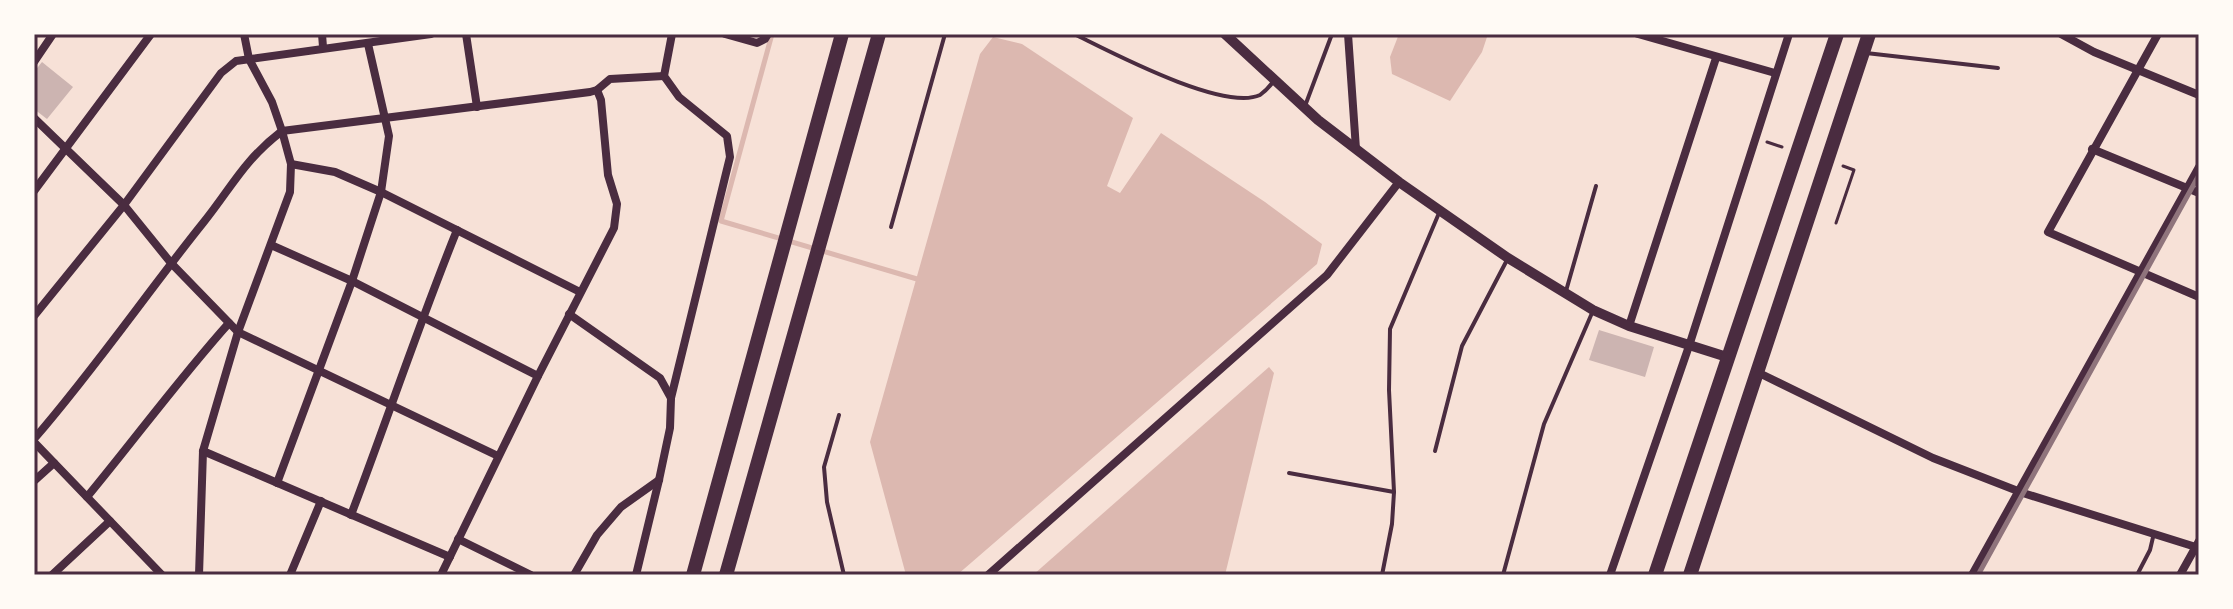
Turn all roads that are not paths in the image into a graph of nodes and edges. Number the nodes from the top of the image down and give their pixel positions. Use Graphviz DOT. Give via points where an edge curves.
graph roads {
  1 [pos="53,34"];
  2 [pos="151,34"];
  3 [pos="244,34"];
  4 [pos="322,34"];
  5 [pos="431,34"];
  6 [pos="466,34"];
  7 [pos="672,34"];
  8 [pos="725,34"];
  9 [pos="768,34"];
  10 [pos="842,34"];
  11 [pos="879,34"];
  12 [pos="945,34"];
  13 [pos="1074,34"];
  14 [pos="1225,34"];
  15 [pos="1332,34"];
  16 [pos="1348,34"];
  17 [pos="1638,34"];
  18 [pos="1789,34"];
  19 [pos="1837,34"];
  20 [pos="1869,34"];
  21 [pos="2061,34"];
  22 [pos="2158,34"];
  23 [pos="413,35"];
  24 [pos="368,44"];
  25 [pos="323,47"];
  26 [pos="1863,52"];
  27 [pos="1716,58"];
  28 [pos="249,59"];
  29 [pos="34,62"];
  30 [pos="1998,68"];
  31 [pos="2137,70"];
  32 [pos="1775,73"];
  33 [pos="664,76"];
  34 [pos="1275,81"];
  35 [pos="597,90"];
  36 [pos="2199,95"];
  37 [pos="477,107"];
  38 [pos="1304,108"];
  39 [pos="385,117"];
  40 [pos="34,118"];
  41 [pos="282,131"];
  42 [pos="1356,149"];
  43 [pos="2092,149"];
  44 [pos="66,150"];
  45 [pos="291,164"];
  46 [pos="2199,167"];
  47 [pos="1399,182"];
  48 [pos="1596,186"];
  49 [pos="2187,188"];
  50 [pos="34,191"];
  51 [pos="381,192"];
  52 [pos="2199,193"];
  53 [pos="124,205"];
  54 [pos="1440,211"];
  55 [pos="891,227"];
  56 [pos="457,230"];
  57 [pos="271,245"];
  58 [pos="1508,258"];
  59 [pos="171,263"];
  60 [pos="2139,273"];
  61 [pos="352,281"];
  62 [pos="580,292"];
  63 [pos="1565,293"];
  64 [pos="2199,297"];
  65 [pos="1593,310"];
  66 [pos="569,314"];
  67 [pos="34,316"];
  68 [pos="422,316"];
  69 [pos="229,323"];
  70 [pos="1629,326"];
  71 [pos="238,332"];
  72 [pos="1689,346"];
  73 [pos="1727,357"];
  74 [pos="320,371"];
  75 [pos="1757,372"];
  76 [pos="538,376"];
  77 [pos="671,398"];
  78 [pos="392,406"];
  79 [pos="839,415"];
  80 [pos="34,440"];
  81 [pos="203,451"];
  82 [pos="1435,451"];
  83 [pos="498,456"];
  84 [pos="54,463"];
  85 [pos="1289,473"];
  86 [pos="659,480"];
  87 [pos="34,481"];
  88 [pos="277,483"];
  89 [pos="2019,491"];
  90 [pos="1394,492"];
  91 [pos="87,497"];
  92 [pos="321,501"];
  93 [pos="351,515"];
  94 [pos="110,521"];
  95 [pos="2154,533"];
  96 [pos="458,539"];
  97 [pos="2198,545"];
  98 [pos="450,557"];
  99 [pos="52,575"];
  100 [pos="162,575"];
  101 [pos="199,575"];
  102 [pos="290,575"];
  103 [pos="441,575"];
  104 [pos="531,575"];
  105 [pos="574,575"];
  106 [pos="636,575"];
  107 [pos="693,575"];
  108 [pos="726,575"];
  109 [pos="844,575"];
  110 [pos="988,575"];
  111 [pos="1382,575"];
  112 [pos="1503,575"];
  113 [pos="1610,575"];
  114 [pos="1655,575"];
  115 [pos="1690,575"];
  116 [pos="1972,575"];
  117 [pos="2137,575"];
  118 [pos="2180,575"];
  1 -- 29 [label="street"];
  2 -- 44 [label="street"];
  3 -- 28 [label="street"];
  4 -- 25 [label="street"];
  5 -- 23 [label="street"];
  6 -- 37 [label="street"];
  7 -- 33 [label="street"];
  8 -- 9 [label="street" via="757,43"];
  10 -- 107 [label="highway"];
  11 -- 108 [label="highway"];
  12 -- 55 [label="lane"];
  13 -- 34 [label="lane" via="1205,91 1259,95"];
  14 -- 34 [label="street"];
  15 -- 38 [label="lane"];
  16 -- 42 [label="street"];
  17 -- 27 [label="street"];
  18 -- 32 [label="street"];
  19 -- 73 [label="highway"];
  20 -- 26 [label="highway"];
  21 -- 31 [label="street"];
  22 -- 31 [label="street"];
  23 -- 24 [label="street"];
  24 -- 25 [label="street"];
  24 -- 39 [label="street"];
  25 -- 28 [label="street"];
  26 -- 30 [label="lane"];
  26 -- 75 [label="highway"];
  27 -- 32 [label="street"];
  27 -- 70 [label="street"];
  28 -- 41 [label="street"];
  28 -- 53 [label="street" via="236,61 221,73"];
  31 -- 36 [label="street"];
  31 -- 43 [label="street"];
  32 -- 72 [label="street"];
  33 -- 35 [label="street" via="610,79"];
  33 -- 77 [label="street" via="679,97 727,136 730,157"];
  34 -- 38 [label="street"];
  35 -- 37 [label="street"];
  35 -- 62 [label="street" via="617,204 614,228"];
  37 -- 39 [label="street"];
  38 -- 42 [label="street"];
  39 -- 41 [label="street"];
  39 -- 51 [label="street" via="389,136"];
  40 -- 44 [label="street"];
  41 -- 45 [label="street"];
  41 -- 59 [label="street" via="239,171"];
  42 -- 47 [label="street"];
  43 -- 49 [label="street"];
  43 -- 60 [label="street" via="2048,232"];
  44 -- 50 [label="street"];
  44 -- 53 [label="street"];
  45 -- 51 [label="street" via="335,172"];
  45 -- 57 [label="street" via="290,192"];
  46 -- 49 [label="street"];
  47 -- 54 [label="street"];
  47 -- 110 [label="street" via="1327,275"];
  48 -- 63 [label="lane"];
  49 -- 52 [label="street"];
  49 -- 60 [label="street"];
  51 -- 56 [label="street"];
  51 -- 61 [label="street"];
  53 -- 59 [label="street"];
  53 -- 67 [label="street"];
  54 -- 58 [label="street"];
  54 -- 90 [label="lane" via="1390,329"];
  56 -- 62 [label="street"];
  56 -- 68 [label="street"];
  57 -- 61 [label="street"];
  57 -- 71 [label="street"];
  58 -- 63 [label="street"];
  58 -- 82 [label="lane" via="1462,346"];
  59 -- 69 [label="street"];
  59 -- 80 [label="street"];
  60 -- 64 [label="street"];
  60 -- 89 [label="street"];
  61 -- 68 [label="street"];
  61 -- 74 [label="street"];
  62 -- 66 [label="street"];
  63 -- 65 [label="street"];
  65 -- 70 [label="street"];
  65 -- 112 [label="lane" via="1544,424"];
  66 -- 76 [label="street"];
  66 -- 77 [label="street" via="660,378"];
  68 -- 76 [label="street"];
  68 -- 78 [label="street"];
  69 -- 71 [label="street"];
  69 -- 91 [label="street"];
  70 -- 72 [label="street"];
  71 -- 74 [label="street"];
  71 -- 81 [label="street"];
  72 -- 73 [label="street"];
  72 -- 113 [label="street"];
  73 -- 114 [label="highway"];
  74 -- 78 [label="street"];
  74 -- 88 [label="street"];
  75 -- 89 [label="street" via="1933,458"];
  75 -- 115 [label="highway"];
  76 -- 83 [label="street"];
  77 -- 86 [label="street"];
  78 -- 83 [label="street"];
  78 -- 93 [label="street"];
  79 -- 109 [label="lane" via="824,467"];
  80 -- 84 [label="street"];
  81 -- 88 [label="street"];
  81 -- 101 [label="street"];
  83 -- 96 [label="street"];
  84 -- 87 [label="street"];
  84 -- 91 [label="street"];
  85 -- 90 [label="lane"];
  86 -- 105 [label="street" via="621,507"];
  86 -- 106 [label="street"];
  88 -- 92 [label="street"];
  89 -- 95 [label="street"];
  89 -- 116 [label="street"];
  90 -- 111 [label="lane"];
  91 -- 94 [label="street"];
  92 -- 93 [label="street"];
  92 -- 102 [label="street"];
  93 -- 98 [label="street"];
  94 -- 99 [label="street"];
  94 -- 100 [label="street"];
  95 -- 97 [label="street"];
  95 -- 117 [label="lane"];
  96 -- 98 [label="street"];
  96 -- 104 [label="street"];
  97 -- 118 [label="street"];
  98 -- 103 [label="street"];
}
